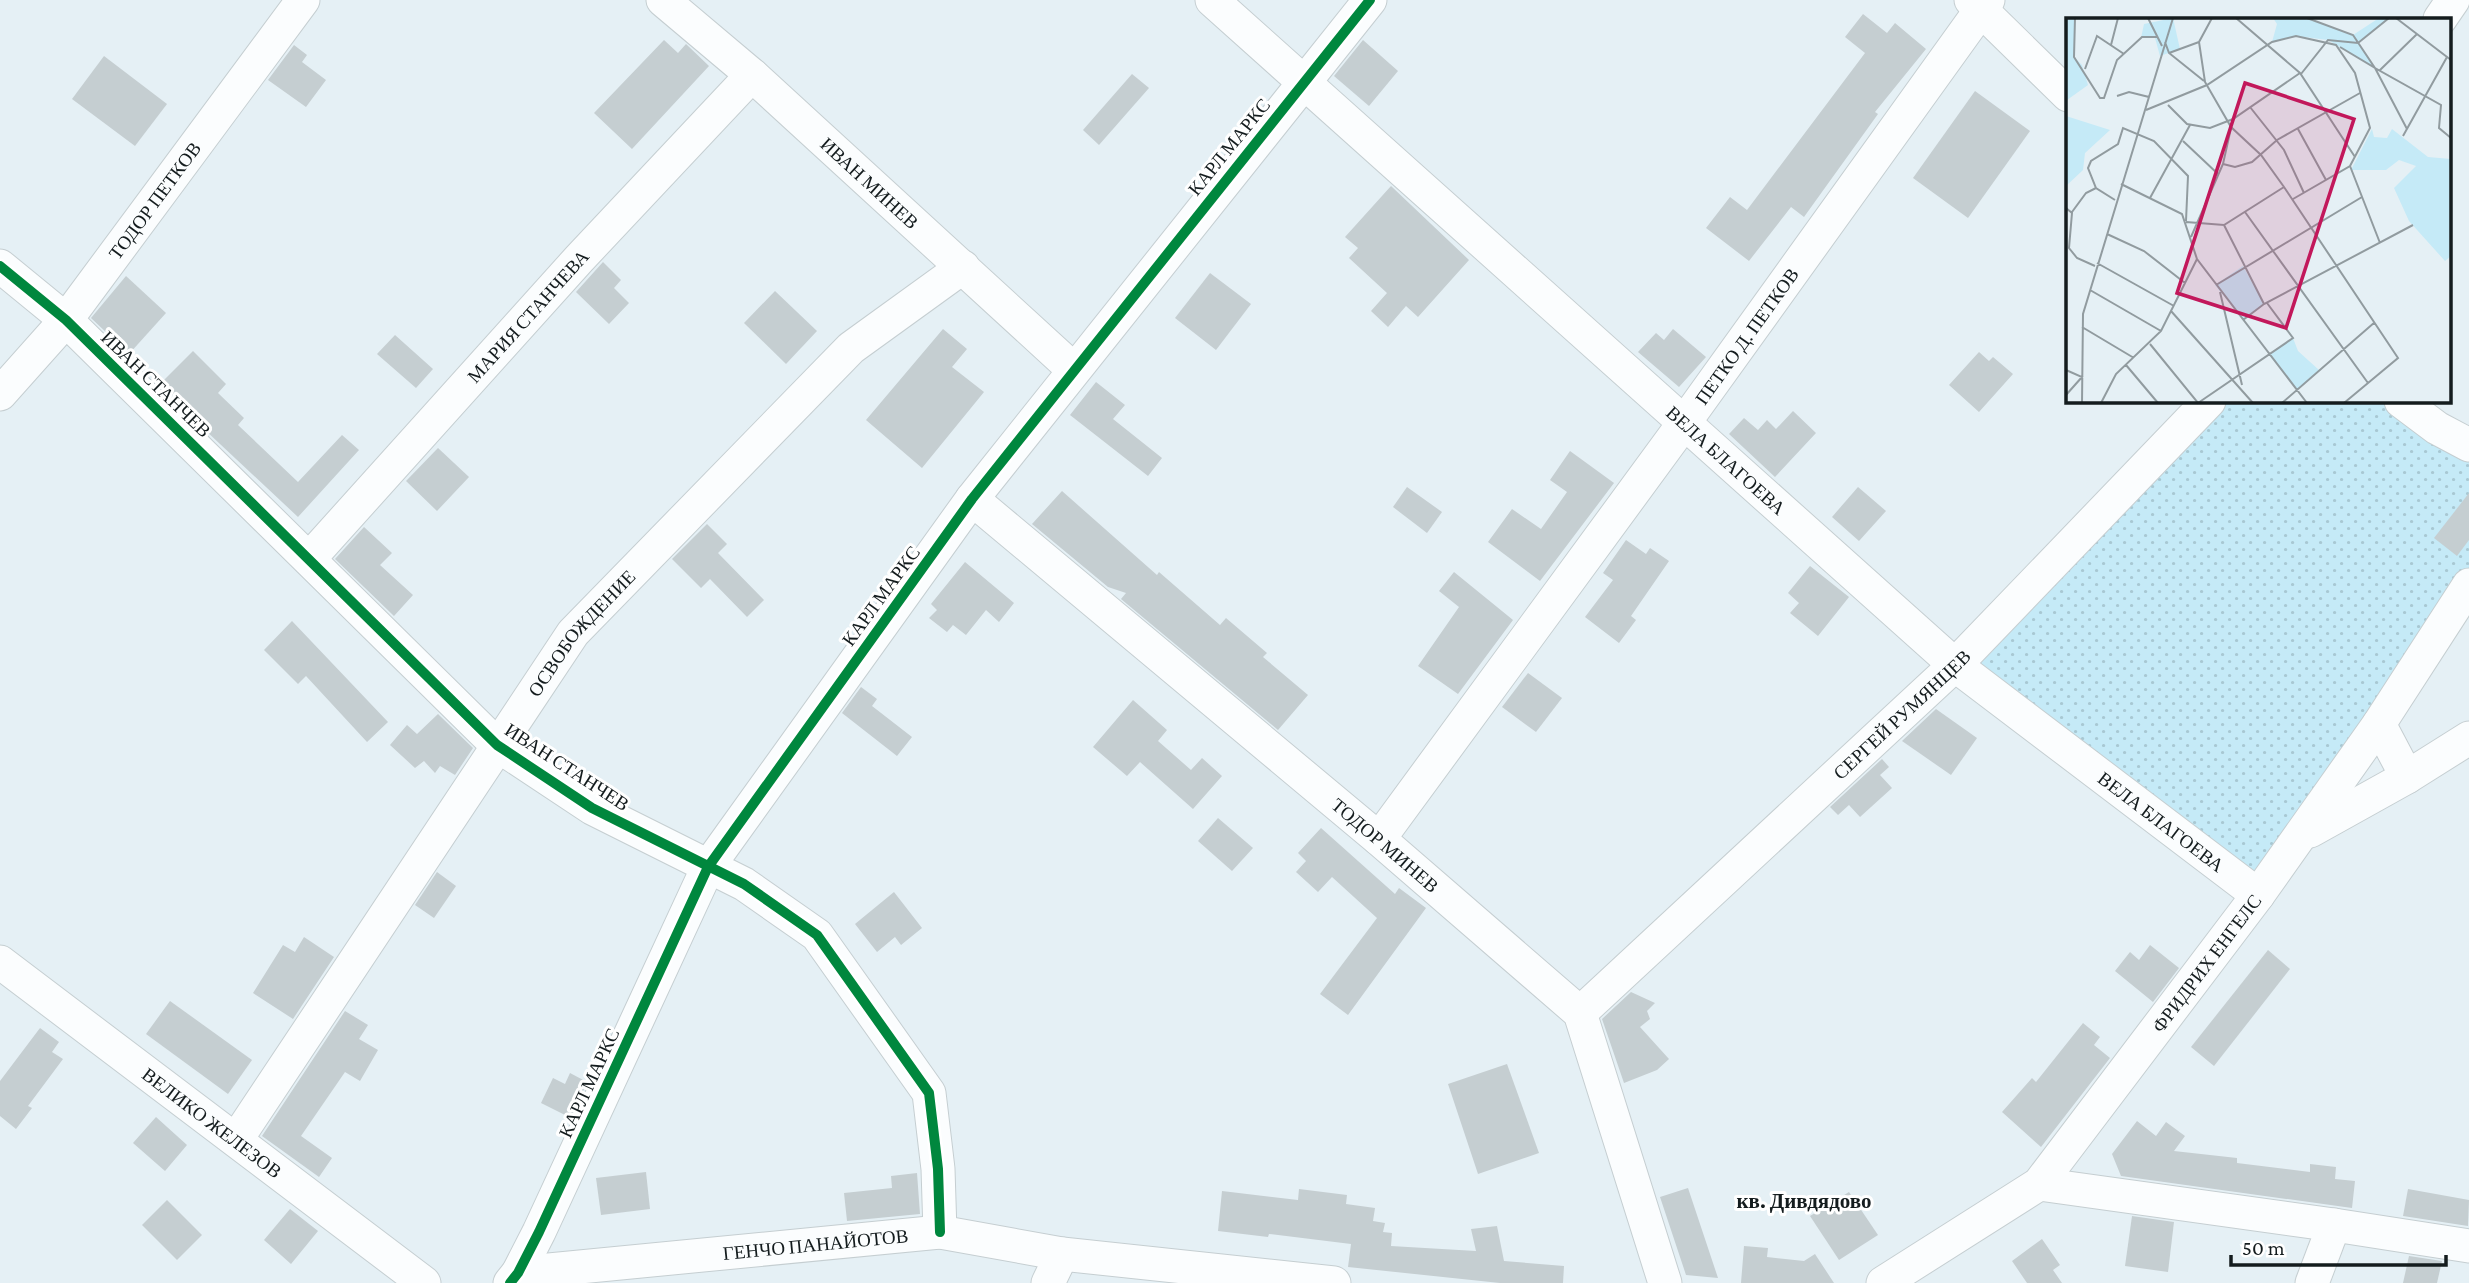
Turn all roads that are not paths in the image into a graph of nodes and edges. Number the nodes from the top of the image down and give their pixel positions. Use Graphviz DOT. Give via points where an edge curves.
graph roads {
  1 [pos="303,0"];
  2 [pos="663,0"];
  3 [pos="1212,0"];
  4 [pos="1370,0"];
  5 [pos="2452,0"];
  6 [pos="1980,3"];
  7 [pos="2441,18"];
  8 [pos="752,75"];
  9 [pos="1303,82"];
  10 [pos="2066,93"];
  11 [pos="0,266"];
  12 [pos="963,267"];
  13 [pos="66,320"];
  14 [pos="1074,370"];
  15 [pos="0,394"];
  16 [pos="2207,402"];
  17 [pos="2402,402"];
  18 [pos="1684,423"];
  19 [pos="2469,445"];
  20 [pos="972,499"];
  21 [pos="309,559"];
  22 [pos="2469,585"];
  23 [pos="1955,665"];
  24 [pos="2379,724"];
  25 [pos="2469,738"];
  26 [pos="497,745"];
  27 [pos="2407,777"];
  28 [pos="2301,835"];
  29 [pos="1379,839"];
  30 [pos="708,867"];
  31 [pos="2258,895"];
  32 [pos="0,962"];
  33 [pos="1580,1013"];
  34 [pos="236,1140"];
  35 [pos="2039,1184"];
  36 [pos="2334,1225"];
  37 [pos="940,1231"];
  38 [pos="2469,1246"];
  39 [pos="1055,1269"];
  40 [pos="514,1278"];
  41 [pos="424,1283"];
  42 [pos="1334,1283"];
  43 [pos="1665,1283"];
  44 [pos="1883,1283"];
  45 [pos="2312,1283"];
  1 -- 13 [label="street, ТОДОР ПЕТКОВ"];
  2 -- 8 [label="street, ИВАН МИНЕВ"];
  3 -- 9 [label="street, ВЕЛА БЛАГОЕВА"];
  4 -- 9 [label="street, КАРЛ МАРКС"];
  5 -- 7 [label="street"];
  6 -- 10 [label="street"];
  6 -- 18 [label="street, ПЕТКО Д. ПЕТКОВ"];
  8 -- 12 [label="street, ИВАН МИНЕВ"];
  8 -- 21 [label="street, МАРИЯ СТАНЧЕВА"];
  9 -- 14 [label="street, КАРЛ МАРКС"];
  9 -- 18 [label="street, ВЕЛА БЛАГОЕВА"];
  11 -- 13 [label="street, ИВАН СТАНЧЕВ"];
  12 -- 14 [label="street, ИВАН МИНЕВ"];
  12 -- 26 [label="street, ОСВОБОЖДЕНИЕ" via="851,348 573,633"];
  13 -- 15 [label="street, ТОДОР ПЕТКОВ"];
  13 -- 21 [label="street, ИВАН СТАНЧЕВ"];
  14 -- 20 [label="street, КАРЛ МАРКС"];
  16 -- 23 [label="street, СЕРГЕЙ РУМЯНЦЕВ"];
  17 -- 19 [label="street"];
  18 -- 23 [label="street, ВЕЛА БЛАГОЕВА"];
  18 -- 29 [label="street, ПЕТКО Д. ПЕТКОВ"];
  20 -- 29 [label="street, ТОДОР МИНЕВ"];
  20 -- 30 [label="street, КАРЛ МАРКС"];
  21 -- 26 [label="street, ИВАН СТАНЧЕВ"];
  22 -- 24 [label="street, ФРИДРИХ ЕНГЕЛС"];
  23 -- 31 [label="street, ВЕЛА БЛАГОЕВА"];
  23 -- 33 [label="street, СЕРГЕЙ РУМЯНЦЕВ"];
  24 -- 27 [label="street"];
  24 -- 28 [label="street, ФРИДРИХ ЕНГЕЛС"];
  25 -- 27 [label="street"];
  26 -- 30 [label="street, ИВАН СТАНЧЕВ" via="592,808"];
  26 -- 34 [label="street, ОСВОБОЖДЕНИЕ"];
  27 -- 28 [label="street"];
  28 -- 31 [label="street, ФРИДРИХ ЕНГЕЛС"];
  29 -- 33 [label="street, ТОДОР МИНЕВ"];
  30 -- 37 [label="street, ИВАН СТАНЧЕВ" via="744,884 817,935 929,1093"];
  30 -- 40 [label="street, КАРЛ МАРКС" via="540,1232"];
  31 -- 35 [label="street, ФРИДРИХ ЕНГЕЛС"];
  32 -- 34 [label="street, ВЕЛИКО ЖЕЛЕЗОВ"];
  33 -- 43 [label="street"];
  34 -- 41 [label="street, ВЕЛИКО ЖЕЛЕЗОВ"];
  35 -- 36 [label="street"];
  35 -- 44 [label="street, ФРИДРИХ ЕНГЕЛС"];
  36 -- 38 [label="street"];
  36 -- 45 [label="street"];
  37 -- 39 [label="street, ГЕНЧО ПАНАЙОТОВ"];
  37 -- 40 [label="street, ГЕНЧО ПАНАЙОТОВ"];
  39 -- 42 [label="street, ГЕНЧО ПАНАЙОТОВ"];
}
